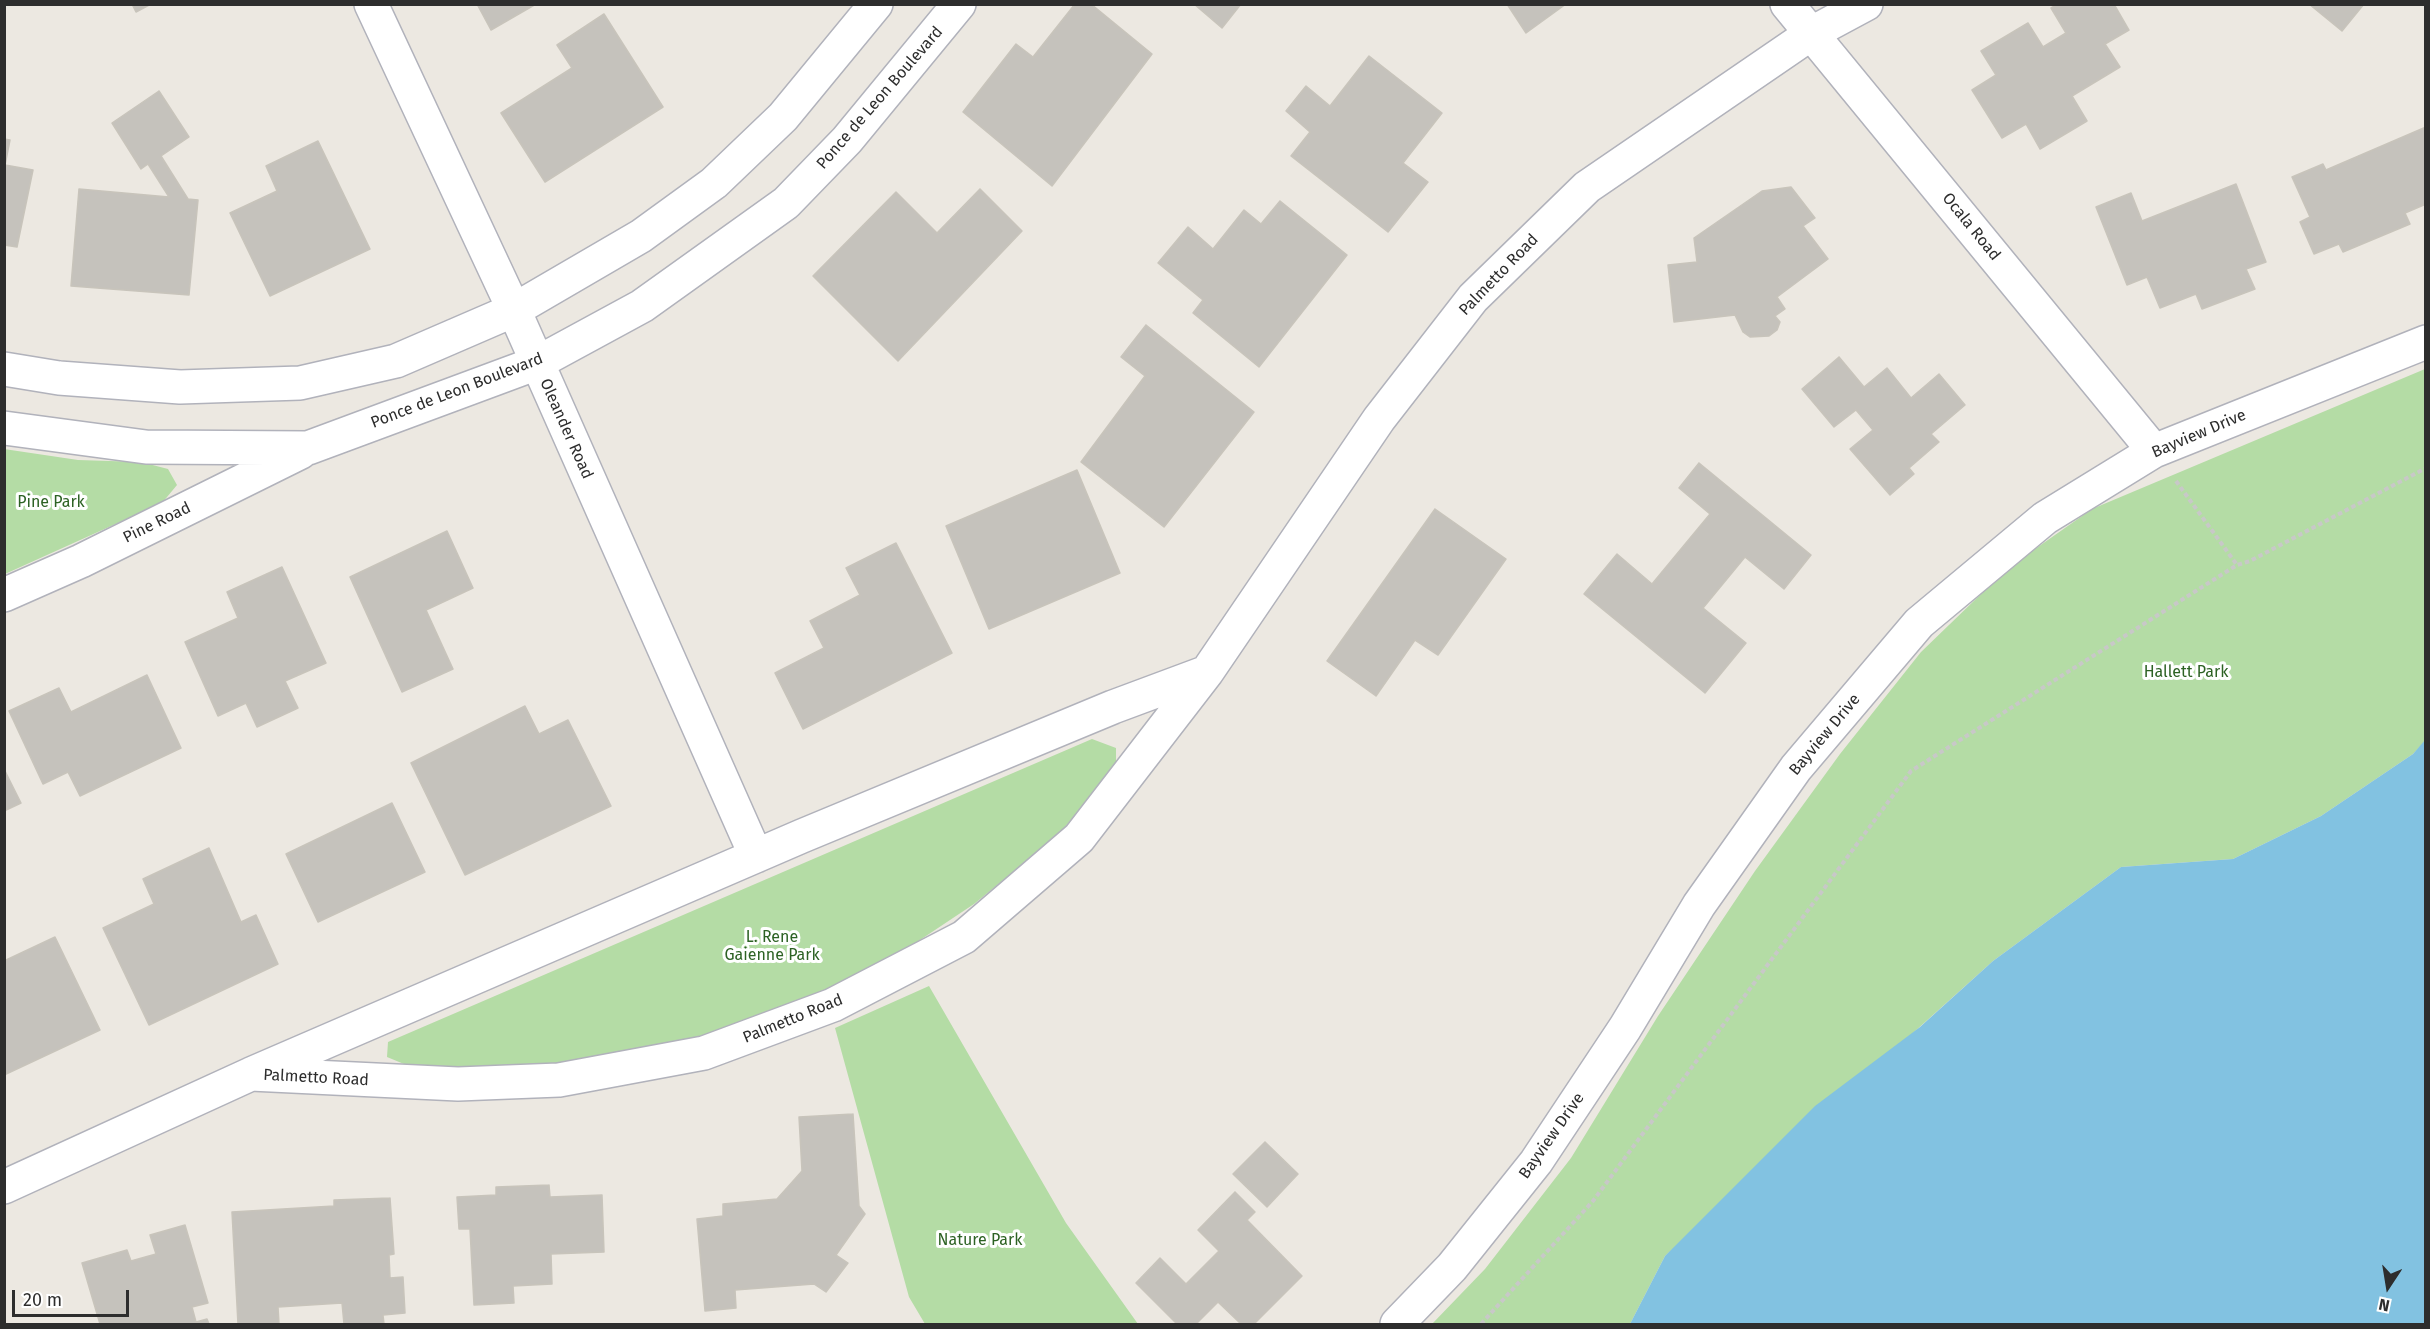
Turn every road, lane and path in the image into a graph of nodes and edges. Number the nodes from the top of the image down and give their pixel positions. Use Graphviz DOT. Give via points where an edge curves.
graph roads {
  1 [pos="371,4"];
  2 [pos="876,4"];
  3 [pos="959,4"];
  4 [pos="1787,4"];
  5 [pos="1866,4"];
  6 [pos="1812,33"];
  7 [pos="514,310"];
  8 [pos="2426,342"];
  9 [pos="537,363"];
  10 [pos="4,369"];
  11 [pos="4,428"];
  12 [pos="308,448"];
  13 [pos="2154,451"];
  14 [pos="2426,468"];
  15 [pos="2237,565"];
  16 [pos="4,595"];
  17 [pos="1207,672"];
  18 [pos="756,856"];
  19 [pos="251,1074"];
  20 [pos="4,1187"];
  21 [pos="1397,1324"];
  22 [pos="1481,1324"];
  1 -- 7 [label="street, Oleander Road"];
  2 -- 7 [label="street" via="783,117 714,183 641,236"];
  3 -- 9 [label="street, Ponce de Leon Boulevard" via="847,140 786,202 642,306"];
  4 -- 6 [label="street, Ocala Road"];
  5 -- 6 [label="street, Palmetto Road"];
  6 -- 13 [label="street, Ocala Road"];
  6 -- 17 [label="street, Palmetto Road" via="1587,187 1473,298 1378,419"];
  7 -- 9 [label="street, Oleander Road"];
  7 -- 10 [label="street" via="396,361 300,383 180,387 58,378"];
  8 -- 13 [label="street, Bayview Drive"];
  9 -- 12 [label="street, Ponce de Leon Boulevard"];
  9 -- 18 [label="street, Oleander Road"];
  11 -- 12 [label="street, Ponce de Leon Boulevard" via="146,447"];
  12 -- 16 [label="street, Pine Road"];
  13 -- 15 [label="path"];
  13 -- 21 [label="street, Bayview Drive" via="2045,518 1919,623 1789,777 1699,905 1625,1028 1536,1162 1452,1267"];
  14 -- 15 [label="path"];
  15 -- 22 [label="path" via="1911,771 1593,1202"];
  17 -- 18 [label="street, Palmetto Road" via="1113,707"];
  17 -- 19 [label="street, Palmetto Road" via="1079,838 964,937 833,1005 704,1053 559,1080 458,1084"];
  18 -- 19 [label="street, Palmetto Road"];
  19 -- 20 [label="street, Palmetto Road"];
}
